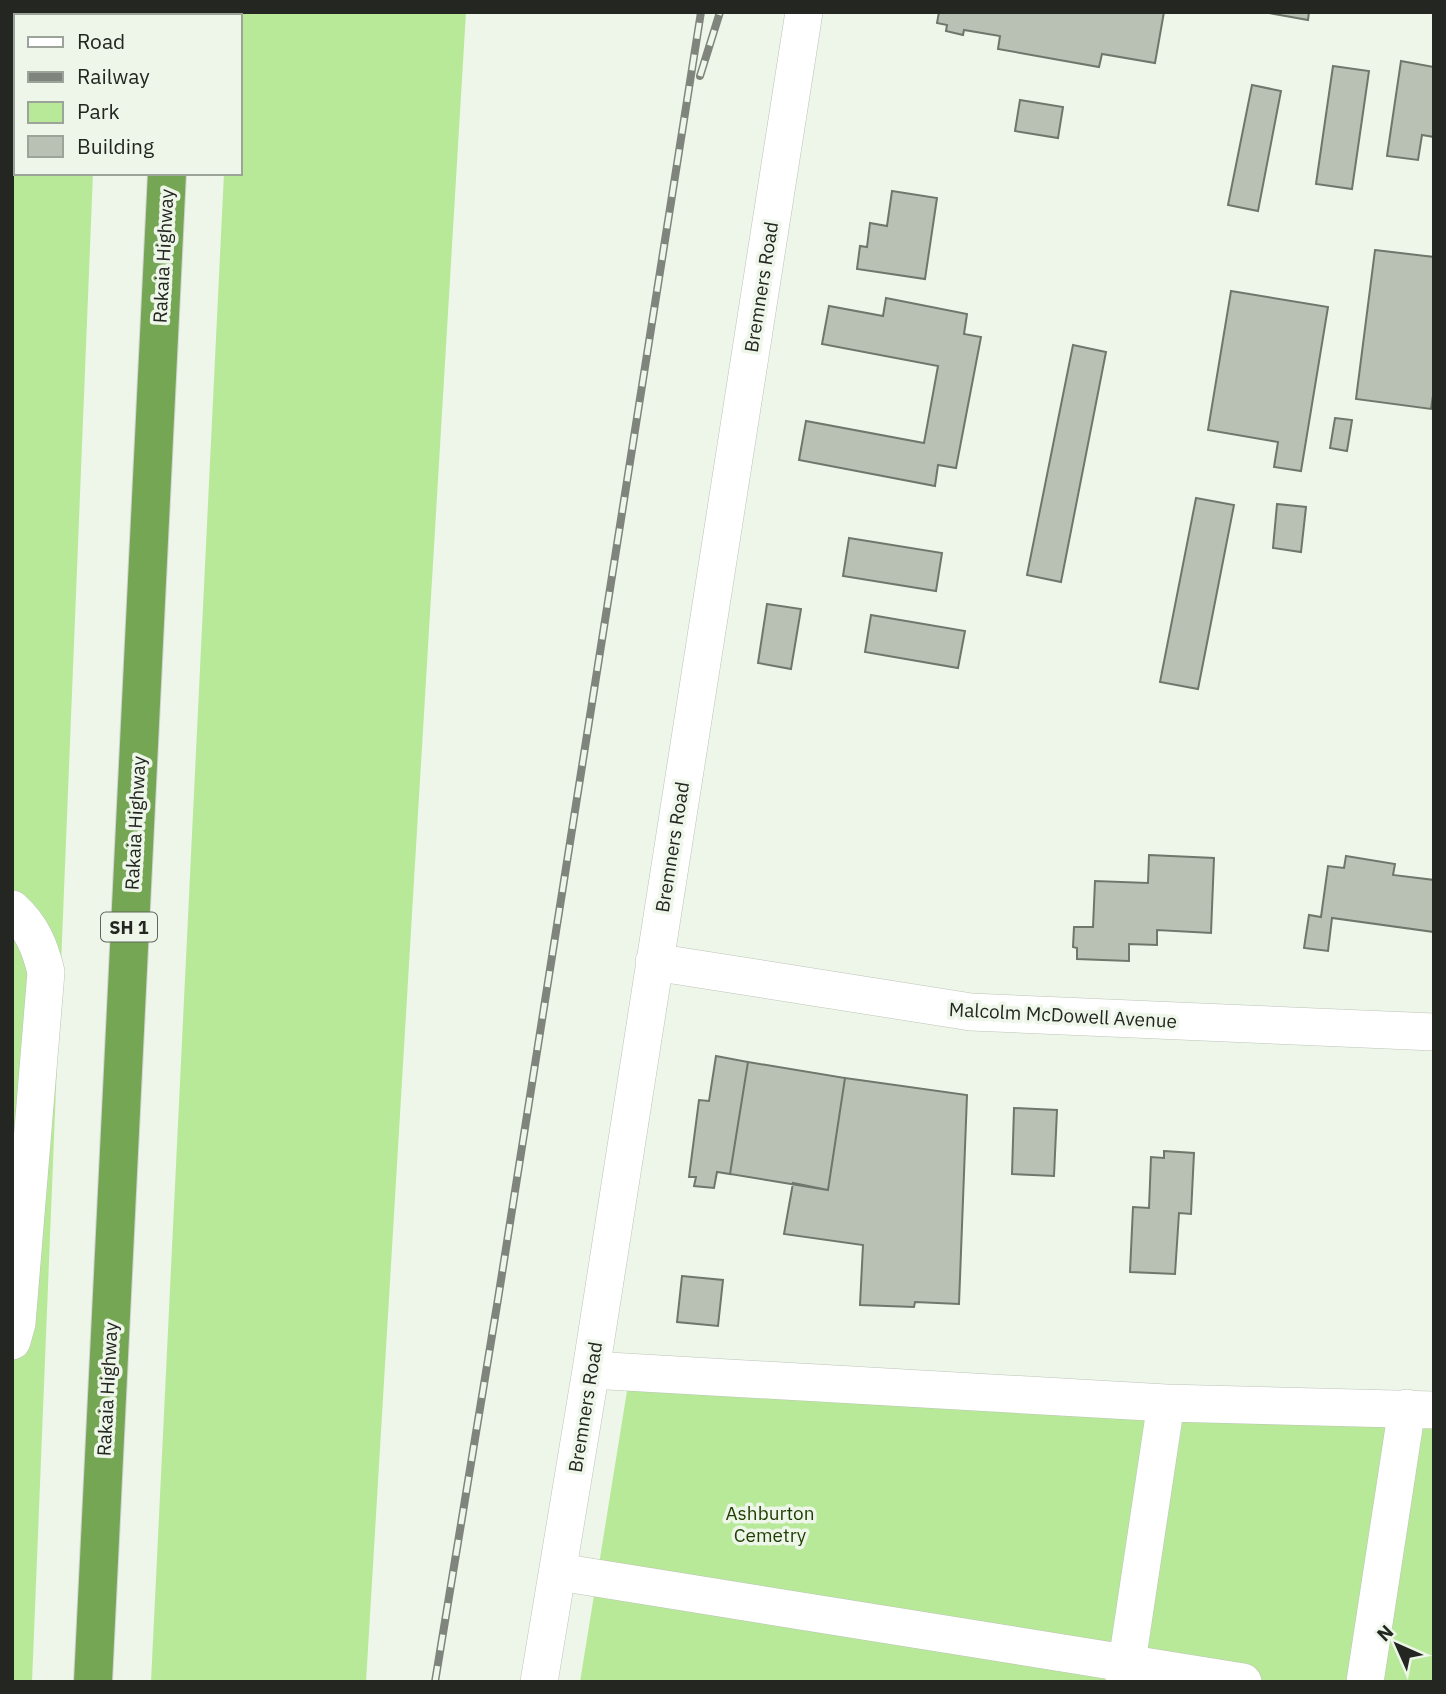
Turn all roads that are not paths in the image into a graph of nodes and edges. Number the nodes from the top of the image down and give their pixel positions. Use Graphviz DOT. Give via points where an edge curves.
graph roads {
  1 [pos="804,12"];
  2 [pos="167,175"];
  3 [pos="12,909"];
  4 [pos="654,962"];
  5 [pos="1434,1032"];
  6 [pos="14,1332"];
  7 [pos="591,1370"];
  8 [pos="1166,1403"];
  9 [pos="1420,1409"];
  10 [pos="559,1572"];
  11 [pos="1126,1672"];
  12 [pos="93,1682"];
  13 [pos="539,1682"];
  14 [pos="1244,1682"];
  15 [pos="1365,1682"];
  1 -- 4 [label="street, Bremners Road"];
  2 -- 12 [label="highway, Rakaia Highway / SH 1"];
  3 -- 6 [label="street" via="29,927 46,972"];
  4 -- 5 [label="street, Malcolm McDowell Avenue" via="971,1012"];
  4 -- 7 [label="street, Bremners Road"];
  7 -- 8 [label="street"];
  7 -- 10 [label="street, Bremners Road"];
  8 -- 9 [label="street"];
  8 -- 11 [label="street"];
  9 -- 15 [label="street"];
  10 -- 11 [label="street"];
  10 -- 13 [label="street, Bremners Road"];
  11 -- 14 [label="street"];
}
